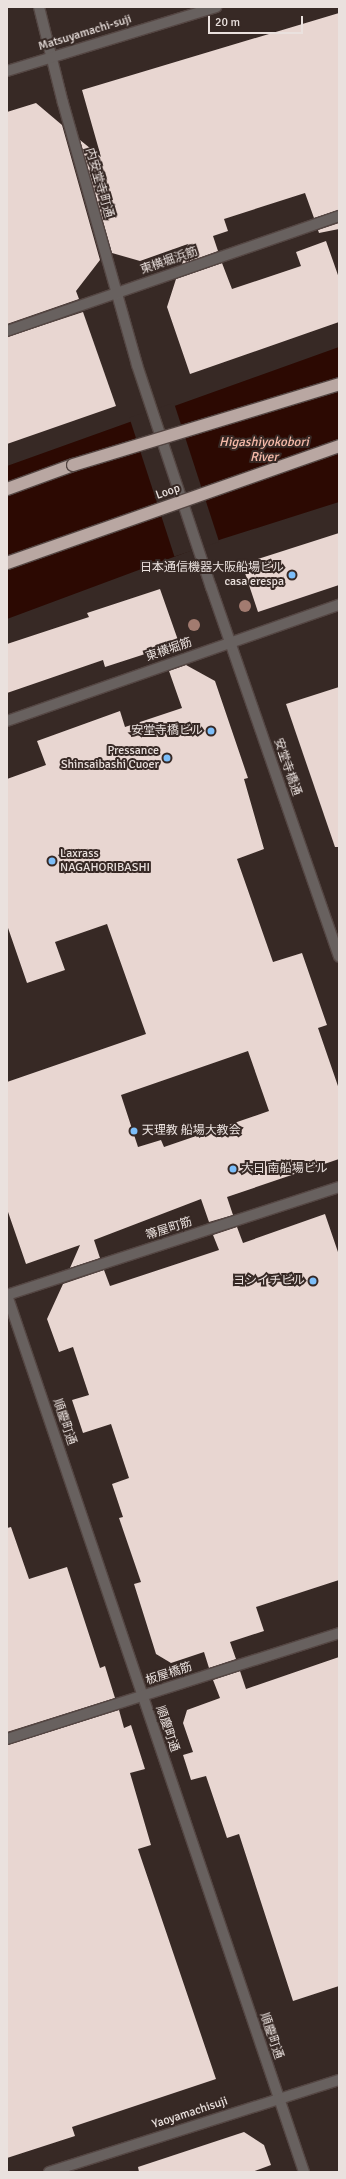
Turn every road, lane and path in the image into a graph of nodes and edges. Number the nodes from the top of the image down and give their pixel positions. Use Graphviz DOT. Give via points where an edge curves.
graph roads {
  1 [pos="38,7"];
  2 [pos="216,7"];
  3 [pos="51,57"];
  4 [pos="7,71"];
  5 [pos="339,216"];
  6 [pos="117,292"];
  7 [pos="7,331"];
  8 [pos="339,384"];
  9 [pos="339,446"];
  10 [pos="7,489"];
  11 [pos="7,563"];
  12 [pos="210,587"];
  13 [pos="339,605"];
  14 [pos="230,643"];
  15 [pos="7,721"];
  16 [pos="339,956"];
  17 [pos="339,1187"];
  18 [pos="7,1295"];
  19 [pos="339,1633"];
  20 [pos="142,1696"];
  21 [pos="7,1739"];
  22 [pos="339,2080"];
  23 [pos="279,2099"];
  24 [pos="49,2172"];
  25 [pos="304,2172"];
  1 -- 3 [label="street, 内安堂寺町通"];
  2 -- 3 [label="street, Matsuyamachi-suji"];
  3 -- 4 [label="street, Matsuyamachi-suji"];
  3 -- 6 [label="street, 内安堂寺町通"];
  5 -- 6 [label="street, 東横堀浜筋"];
  6 -- 7 [label="street, 東横堀浜筋"];
  6 -- 12 [label="street, 内安堂寺町通, bridge" via="137,365"];
  8 -- 10 [label="highway, bridge" via="73,465"];
  9 -- 11 [label="highway, Loop, bridge"];
  12 -- 14 [label="street, 安堂寺橋通"];
  13 -- 14 [label="street, 東横堀筋"];
  14 -- 15 [label="street, 東横堀筋"];
  14 -- 16 [label="street, 安堂寺橋通"];
  17 -- 18 [label="street, 箒屋町筋"];
  18 -- 20 [label="street, 順慶町通"];
  19 -- 20 [label="street, 板屋橋筋"];
  20 -- 21 [label="street, 板屋橋筋"];
  20 -- 23 [label="street, 順慶町通"];
  22 -- 23 [label="street, Yaoyamachisuji"];
  23 -- 24 [label="street, Yaoyamachisuji"];
  23 -- 25 [label="street, 順慶町通"];
}
